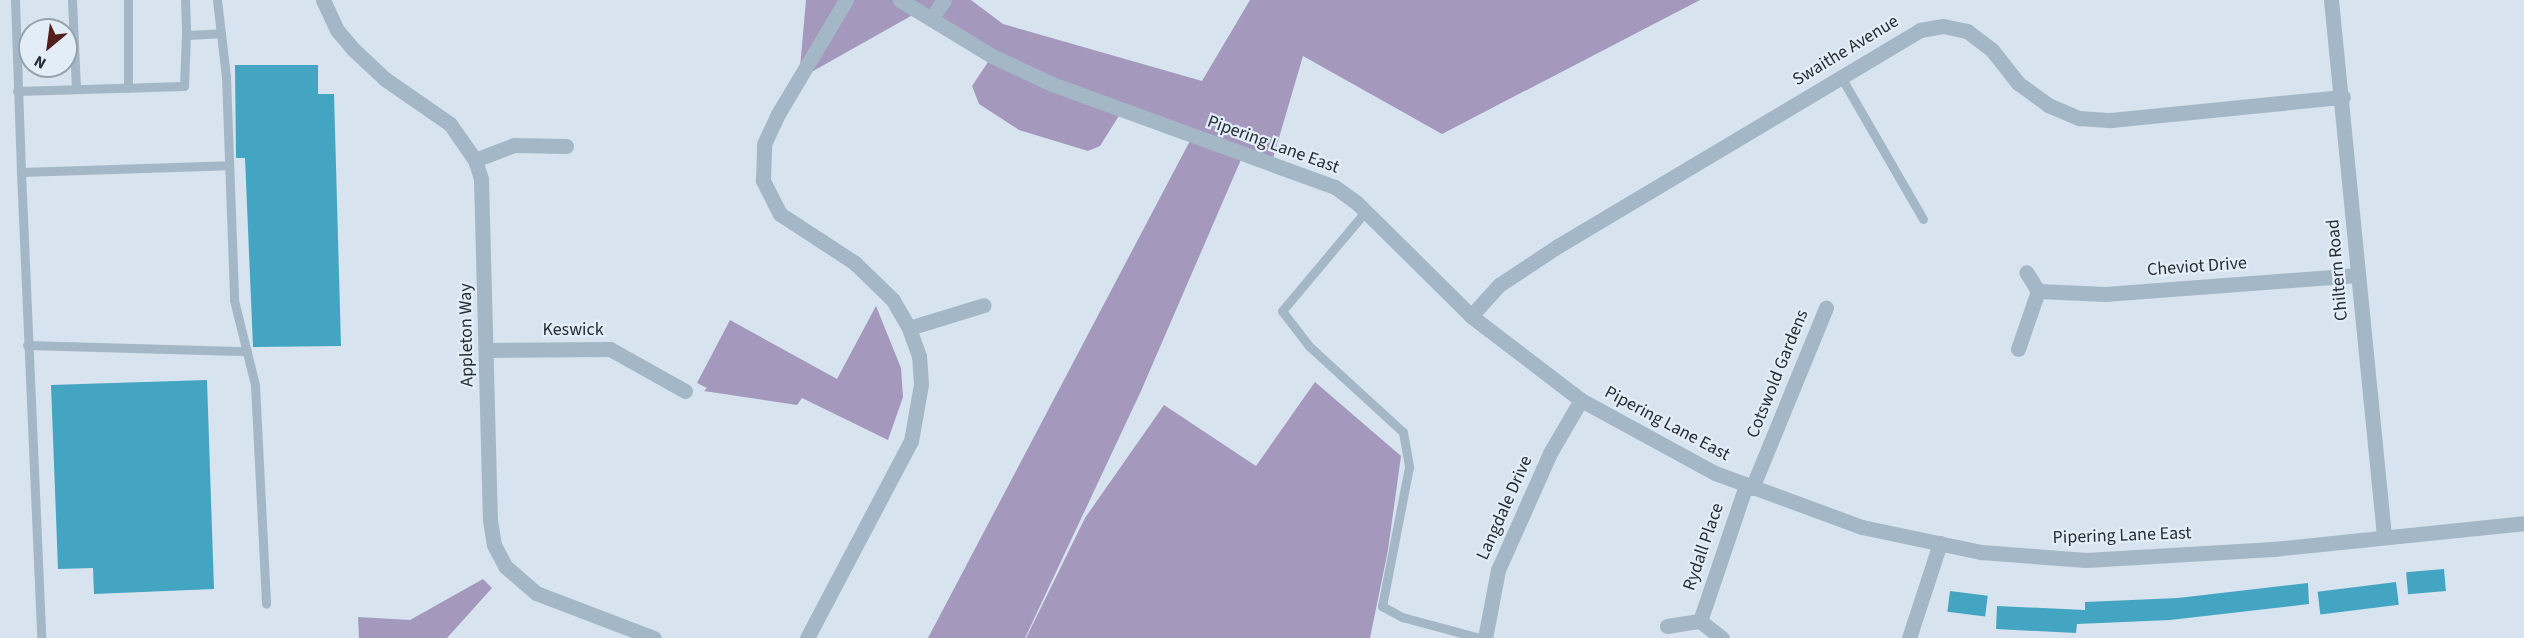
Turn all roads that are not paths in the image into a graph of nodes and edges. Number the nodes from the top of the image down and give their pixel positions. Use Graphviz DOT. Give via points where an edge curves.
graph roads {
  1 [pos="15,0"];
  2 [pos="72,0"];
  3 [pos="128,0"];
  4 [pos="185,0"];
  5 [pos="217,0"];
  6 [pos="322,0"];
  7 [pos="846,0"];
  8 [pos="900,0"];
  9 [pos="944,0"];
  10 [pos="2331,0"];
  11 [pos="931,20"];
  12 [pos="221,33"];
  13 [pos="186,35"];
  14 [pos="1841,77"];
  15 [pos="128,88"];
  16 [pos="76,89"];
  17 [pos="18,91"];
  18 [pos="2343,97"];
  19 [pos="566,146"];
  20 [pos="475,160"];
  21 [pos="228,165"];
  22 [pos="21,172"];
  23 [pos="1365,213"];
  24 [pos="1923,219"];
  25 [pos="2026,272"];
  26 [pos="2358,275"];
  27 [pos="2038,291"];
  28 [pos="984,305"];
  29 [pos="1826,308"];
  30 [pos="1471,316"];
  31 [pos="909,328"];
  32 [pos="27,345"];
  33 [pos="2018,349"];
  34 [pos="486,350"];
  35 [pos="247,351"];
  36 [pos="685,391"];
  37 [pos="1581,400"];
  38 [pos="1749,486"];
  39 [pos="2524,523"];
  40 [pos="2384,536"];
  41 [pos="1940,543"];
  42 [pos="266,604"];
  43 [pos="1700,621"];
  44 [pos="1667,626"];
  45 [pos="41,638"];
  46 [pos="654,638"];
  47 [pos="807,638"];
  48 [pos="1480,638"];
  49 [pos="1485,638"];
  50 [pos="1722,638"];
  51 [pos="1909,638"];
  1 -- 17 [label="lane"];
  2 -- 16 [label="lane"];
  3 -- 15 [label="lane"];
  4 -- 13 [label="lane"];
  5 -- 12 [label="lane"];
  6 -- 20 [label="street, Appleton Way" via="337,30 354,50 385,79 450,124"];
  7 -- 31 [label="street" via="764,144 763,180 780,214 874,278"];
  8 -- 11 [label="street, Pipering Lane East"];
  9 -- 11 [label="street"];
  10 -- 18 [label="street, Chiltern Road"];
  11 -- 23 [label="street, Pipering Lane East" via="992,56 1052,84 1335,187"];
  12 -- 13 [label="lane"];
  12 -- 21 [label="lane"];
  13 -- 15 [label="lane" via="184,86"];
  14 -- 18 [label="street, Swaithe Avenue" via="1920,30 1943,26 1967,31 1992,50 2018,83 2048,105 2079,118 2110,120"];
  14 -- 24 [label="lane"];
  14 -- 30 [label="street, Swaithe Avenue" via="1558,246 1498,285"];
  15 -- 16 [label="lane"];
  16 -- 17 [label="lane"];
  17 -- 22 [label="lane"];
  18 -- 26 [label="street, Chiltern Road"];
  19 -- 20 [label="street" via="514,145"];
  20 -- 34 [label="street, Appleton Way" via="482,179"];
  21 -- 22 [label="lane"];
  21 -- 35 [label="lane" via="234,300"];
  22 -- 32 [label="lane"];
  23 -- 30 [label="street, Pipering Lane East"];
  23 -- 48 [label="lane" via="1282,311 1309,346 1403,432 1409,467 1382,606 1402,617"];
  25 -- 27 [label="street"];
  26 -- 27 [label="street, Cheviot Drive" via="2105,294"];
  26 -- 40 [label="street, Chiltern Road"];
  27 -- 33 [label="street"];
  28 -- 31 [label="street"];
  29 -- 38 [label="street, Cotswold Gardens"];
  30 -- 37 [label="street, Pipering Lane East"];
  31 -- 47 [label="street" via="919,356 921,384 911,441"];
  32 -- 35 [label="lane"];
  32 -- 45 [label="lane"];
  34 -- 36 [label="street, Keswick" via="610,349"];
  34 -- 46 [label="street, Appleton Way" via="490,520 494,545 506,566 536,593"];
  35 -- 42 [label="lane" via="255,385"];
  37 -- 38 [label="street, Pipering Lane East" via="1653,443"];
  37 -- 49 [label="street, Langdale Drive" via="1550,453 1498,570"];
  38 -- 41 [label="street, Pipering Lane East" via="1862,526"];
  38 -- 43 [label="street, Rydall Place"];
  39 -- 40 [label="street, Pipering Lane East"];
  40 -- 41 [label="street, Pipering Lane East" via="2273,549 2086,560 1981,552"];
  41 -- 51 [label="street"];
  43 -- 44 [label="street, Rydall Place"];
  43 -- 50 [label="street, Rydall Place"];
}
